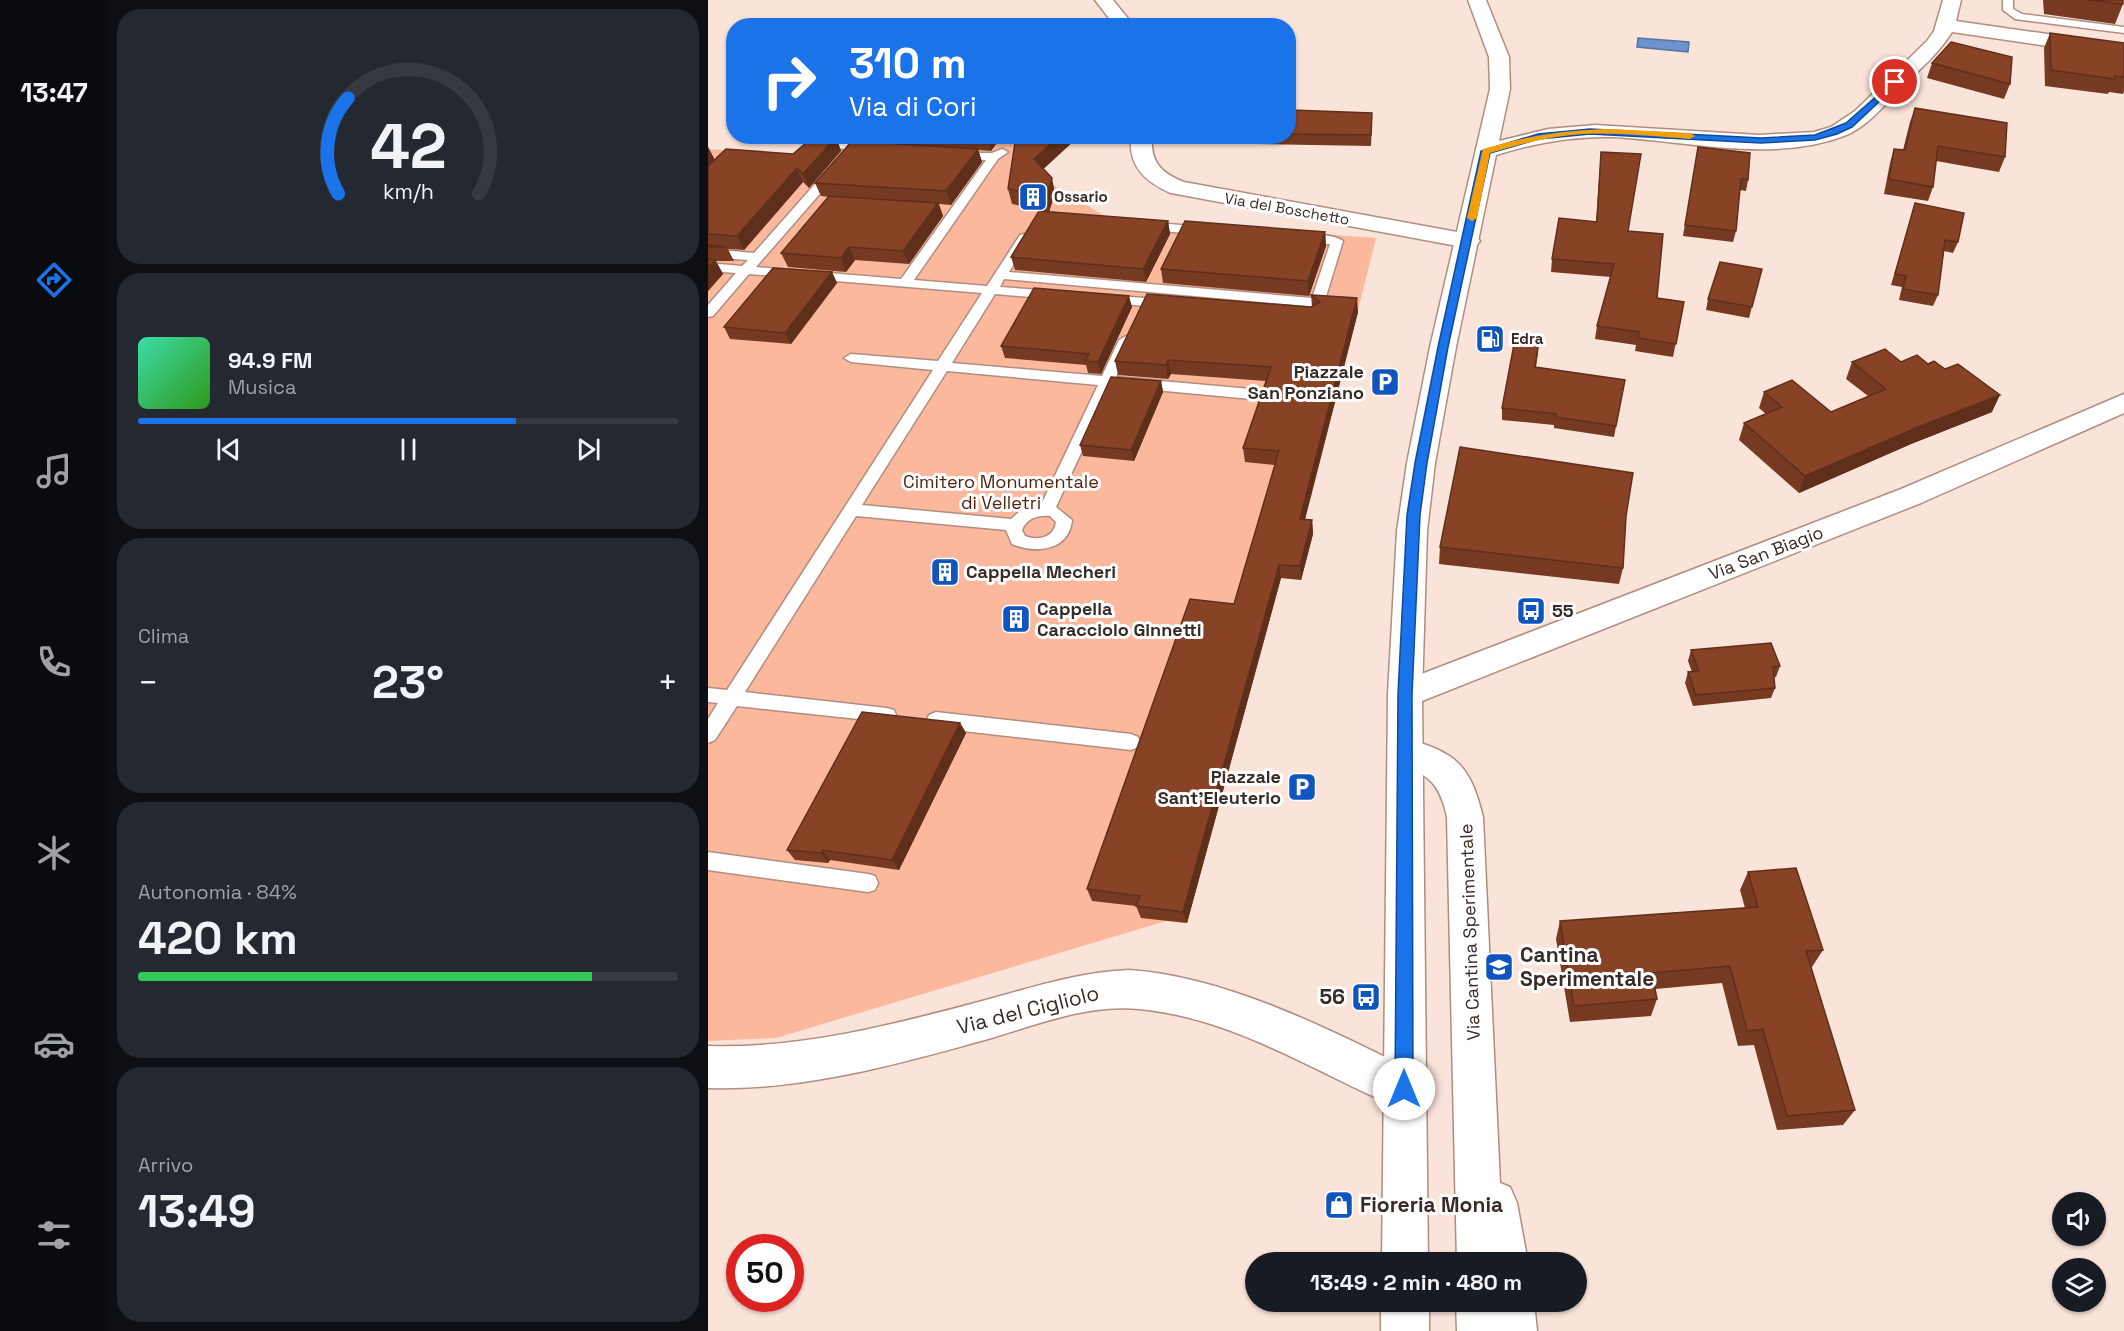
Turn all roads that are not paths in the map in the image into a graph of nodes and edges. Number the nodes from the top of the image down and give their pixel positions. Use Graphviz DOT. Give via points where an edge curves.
graph roads {
  1 [pos="1104,0"];
  2 [pos="1477,0"];
  3 [pos="1952,0"];
  4 [pos="2008,0"];
  5 [pos="1119,18"];
  6 [pos="1945,25"];
  7 [pos="2124,30"];
  8 [pos="2124,51"];
  9 [pos="816,144"];
  10 [pos="836,144"];
  11 [pos="1141,144"];
  12 [pos="853,148"];
  13 [pos="888,150"];
  14 [pos="1486,151"];
  15 [pos="947,154"];
  16 [pos="806,155"];
  17 [pos="1032,225"];
  18 [pos="1126,225"];
  19 [pos="1182,229"];
  20 [pos="1215,232"];
  21 [pos="1293,238"];
  22 [pos="1468,241"];
  23 [pos="1173,246"];
  24 [pos="708,253"];
  25 [pos="758,257"];
  26 [pos="708,267"];
  27 [pos="746,270"];
  28 [pos="1160,273"];
  29 [pos="1000,275"];
  30 [pos="905,283"];
  31 [pos="1152,288"];
  32 [pos="991,290"];
  33 [pos="1073,297"];
  34 [pos="1096,298"];
  35 [pos="1139,312"];
  36 [pos="708,313"];
  37 [pos="1312,315"];
  38 [pos="851,358"];
  39 [pos="942,367"];
  40 [pos="1107,380"];
  41 [pos="1251,394"];
  42 [pos="2124,403"];
  43 [pos="851,510"];
  44 [pos="1047,510"];
  45 [pos="1015,525"];
  46 [pos="1405,694"];
  47 [pos="708,695"];
  48 [pos="732,698"];
  49 [pos="900,716"];
  50 [pos="923,719"];
  51 [pos="708,735"];
  52 [pos="1131,742"];
  53 [pos="1405,752"];
  54 [pos="708,861"];
  55 [pos="868,883"];
  56 [pos="708,1067"];
  57 [pos="1404,1089"];
  58 [pos="1478,1143"];
  59 [pos="1405,1252"];
  60 [pos="1480,1252"];
  61 [pos="1503,1252"];
  62 [pos="1405,1312"];
  63 [pos="1480,1312"];
  64 [pos="1511,1312"];
  65 [pos="1406,1331"];
  66 [pos="1481,1331"];
  67 [pos="1514,1331"];
  1 -- 5 [label="main road"];
  2 -- 14 [label="main road" via="1501,69"];
  3 -- 6 [label="main road"];
  4 -- 7 [label="lane" via="2008,10 2019,17"];
  6 -- 8 [label="main road"];
  6 -- 14 [label="main road" via="1931,47 1863,114 1844,128 1827,134 1773,141 1580,132 1538,136"];
  9 -- 16 [label="lane"];
  10 -- 12 [label="lane"];
  11 -- 22 [label="main road, Via del Boschetto" via="1140,154 1148,171 1179,188"];
  12 -- 13 [label="lane"];
  12 -- 25 [label="lane" via="812,201"];
  14 -- 22 [label="main road"];
  15 -- 30 [label="lane" via="999,154 950,210"];
  17 -- 29 [label="lane"];
  18 -- 19 [label="lane"];
  19 -- 20 [label="lane"];
  19 -- 23 [label="lane"];
  21 -- 31 [label="lane" via="1337,242 1317,303"];
  22 -- 46 [label="main road" via="1443,347 1415,499"];
  24 -- 25 [label="lane"];
  25 -- 27 [label="lane"];
  26 -- 27 [label="lane"];
  27 -- 30 [label="lane"];
  27 -- 36 [label="lane"];
  28 -- 31 [label="lane"];
  29 -- 31 [label="lane"];
  29 -- 32 [label="lane"];
  30 -- 32 [label="lane"];
  32 -- 33 [label="lane"];
  32 -- 39 [label="lane"];
  34 -- 35 [label="lane"];
  35 -- 37 [label="lane" via="1183,305"];
  35 -- 40 [label="lane"];
  38 -- 39 [label="lane"];
  39 -- 40 [label="lane"];
  39 -- 43 [label="lane"];
  40 -- 41 [label="lane"];
  40 -- 44 [label="lane"];
  42 -- 46 [label="main road, Via San Biagio" via="1911,496"];
  43 -- 45 [label="lane"];
  43 -- 48 [label="lane"];
  44 -- 45 [label="lane" via="1032,512"];
  44 -- 45 [label="lane" via="1064,520 1062,531 1050,542 1023,543 1014,536"];
  46 -- 53 [label="main road"];
  47 -- 48 [label="lane"];
  48 -- 49 [label="lane"];
  48 -- 51 [label="lane"];
  50 -- 52 [label="lane"];
  53 -- 57 [label="main road"];
  53 -- 58 [label="main road, Via Cantina Sperimentale" via="1428,759 1447,771 1459,791 1465,817"];
  54 -- 55 [label="lane"];
  56 -- 57 [label="main road, Via del Cigliolo" via="744,1068 811,1060 949,1029 1071,995 1132,989 1179,997 1266,1023"];
  57 -- 59 [label="main road"];
  58 -- 60 [label="main road, Via Cantina Sperimentale"];
  58 -- 61 [label="main road, Via Cantina Sperimentale"];
  62 -- 65 [label="main road"];
  63 -- 66 [label="main road"];
  64 -- 67 [label="main road"];
}
